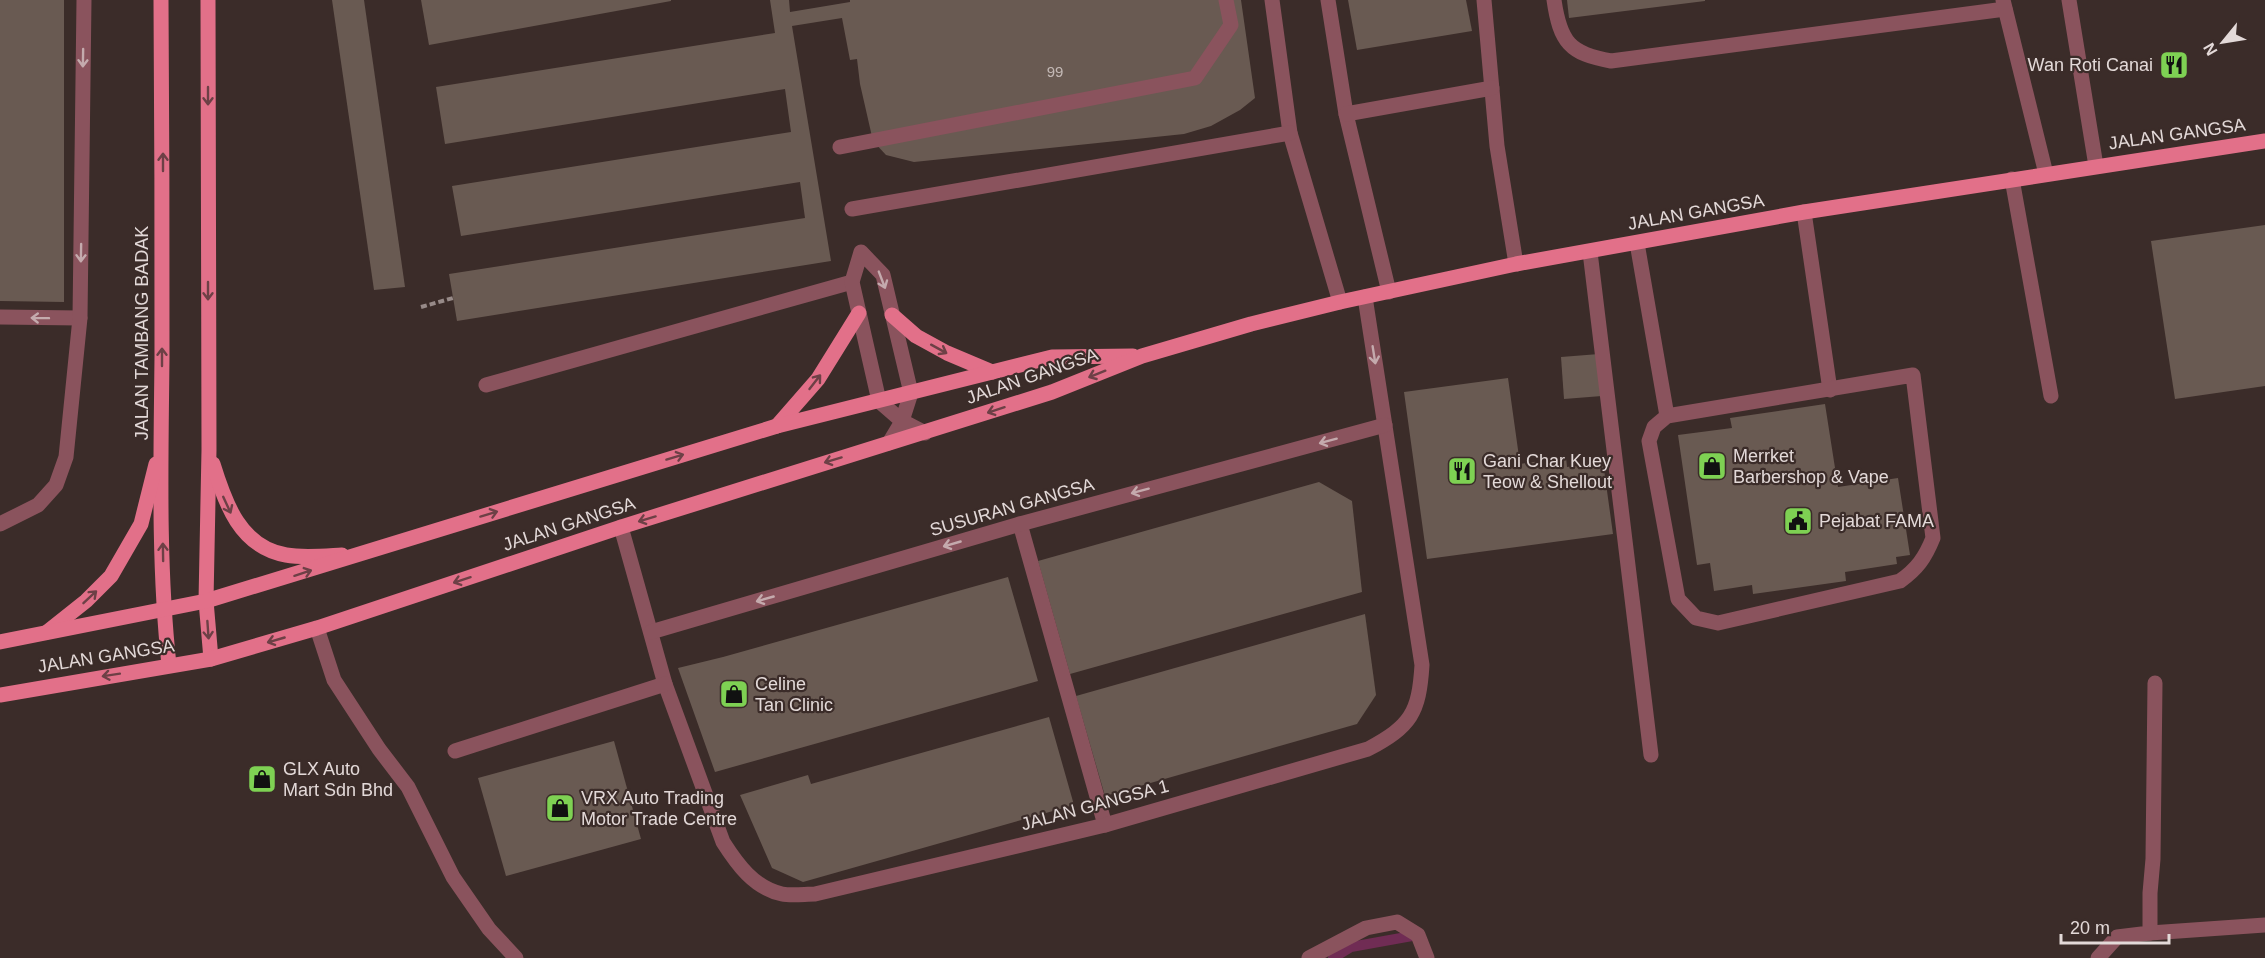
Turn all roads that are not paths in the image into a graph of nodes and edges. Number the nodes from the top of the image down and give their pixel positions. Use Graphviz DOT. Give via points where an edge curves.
graph roads {
  1 [pos="84,0"];
  2 [pos="161,0"];
  3 [pos="208,0"];
  4 [pos="1226,0"];
  5 [pos="1272,0"];
  6 [pos="1328,0"];
  7 [pos="1484,0"];
  8 [pos="1554,0"];
  9 [pos="2069,0"];
  10 [pos="2004,5"];
  11 [pos="1492,88"];
  12 [pos="1346,114"];
  13 [pos="1290,133"];
  14 [pos="2265,141"];
  15 [pos="840,147"];
  16 [pos="2096,166"];
  17 [pos="2046,174"];
  18 [pos="2012,179"];
  19 [pos="852,208"];
  20 [pos="1804,212"];
  21 [pos="1637,243"];
  22 [pos="1590,252"];
  23 [pos="1516,264"];
  24 [pos="852,282"];
  25 [pos="1389,292"];
  26 [pos="1365,297"];
  27 [pos="1340,302"];
  28 [pos="859,313"];
  29 [pos="891,315"];
  30 [pos="0,317"];
  31 [pos="80,318"];
  32 [pos="1142,356"];
  33 [pos="992,372"];
  34 [pos="486,385"];
  35 [pos="1830,390"];
  36 [pos="911,393"];
  37 [pos="2051,396"];
  38 [pos="879,400"];
  39 [pos="1668,416"];
  40 [pos="902,421"];
  41 [pos="777,426"];
  42 [pos="1385,426"];
  43 [pos="925,433"];
  44 [pos="161,443"];
  45 [pos="889,443"];
  46 [pos="208,450"];
  47 [pos="0,524"];
  48 [pos="1020,524"];
  49 [pos="621,527"];
  50 [pos="357,555"];
  51 [pos="206,601"];
  52 [pos="164,610"];
  53 [pos="316,628"];
  54 [pos="651,632"];
  55 [pos="45,634"];
  56 [pos="0,642"];
  57 [pos="211,658"];
  58 [pos="169,665"];
  59 [pos="2155,683"];
  60 [pos="665,684"];
  61 [pos="0,695"];
  62 [pos="455,751"];
  63 [pos="1651,755"];
  64 [pos="1105,825"];
  65 [pos="2265,925"];
  66 [pos="2150,933"];
  67 [pos="516,958"];
  68 [pos="1309,958"];
  69 [pos="1427,958"];
  70 [pos="2098,958"];
  1 -- 31 [label="street, one-way"];
  44 -- 2 [label="main road, JALAN TAMBANG BADAK, one-way"];
  3 -- 46 [label="main road, one-way"];
  4 -- 15 [label="street" via="1231,25 1195,78"];
  5 -- 13 [label="street"];
  6 -- 12 [label="street"];
  7 -- 11 [label="street"];
  8 -- 10 [label="street" via="1556,18 1570,47 1611,62"];
  9 -- 16 [label="street"];
  10 -- 17 [label="street"];
  11 -- 12 [label="street"];
  11 -- 23 [label="street"];
  12 -- 25 [label="street"];
  13 -- 19 [label="street"];
  13 -- 27 [label="street"];
  14 -- 16 [label="main road, JALAN GANGSA"];
  16 -- 17 [label="main road, JALAN GANGSA"];
  17 -- 18 [label="main road, JALAN GANGSA"];
  18 -- 20 [label="main road, JALAN GANGSA"];
  18 -- 37 [label="street"];
  20 -- 21 [label="main road, JALAN GANGSA"];
  20 -- 35 [label="street"];
  21 -- 22 [label="main road, JALAN GANGSA"];
  21 -- 39 [label="street"];
  22 -- 23 [label="main road, JALAN GANGSA"];
  22 -- 63 [label="street"];
  23 -- 25 [label="main road, JALAN GANGSA"];
  24 -- 28 [label="street"];
  24 -- 29 [label="street, one-way" via="861,252 883,275"];
  24 -- 34 [label="street"];
  25 -- 26 [label="main road, JALAN GANGSA"];
  26 -- 27 [label="main road, JALAN GANGSA"];
  26 -- 42 [label="street, JALAN GANGSA 1, one-way"];
  27 -- 32 [label="main road, JALAN GANGSA"];
  28 -- 38 [label="street"];
  41 -- 28 [label="main road, one-way" via="818,379"];
  29 -- 33 [label="main road, one-way" via="916,336 946,353"];
  29 -- 36 [label="street"];
  31 -- 30 [label="street, one-way"];
  31 -- 47 [label="street" via="66,456 56,485 38,505"];
  32 -- 33 [label="main road, JALAN GANGSA" via="1052,357"];
  32 -- 43 [label="main road, JALAN GANGSA, one-way" via="1052,392"];
  33 -- 36 [label="main road, JALAN GANGSA"];
  35 -- 39 [label="street"];
  35 -- 39 [label="street" via="1913,375 1933,538 1926,556 1900,581 1718,623 1696,618 1678,600 1648,441 1654,427"];
  36 -- 38 [label="main road, JALAN GANGSA"];
  36 -- 40 [label="street"];
  38 -- 40 [label="street"];
  38 -- 41 [label="main road, JALAN GANGSA"];
  40 -- 43 [label="street"];
  40 -- 45 [label="street"];
  50 -- 41 [label="main road, JALAN GANGSA, one-way"];
  42 -- 48 [label="street, SUSURAN GANGSA, one-way"];
  42 -- 64 [label="street, JALAN GANGSA 1" via="1422,665 1420,695 1412,717 1391,737 1368,749"];
  43 -- 45 [label="main road, JALAN GANGSA"];
  52 -- 44 [label="main road, JALAN TAMBANG BADAK, one-way"];
  55 -- 44 [label="main road, one-way" via="111,576 141,524"];
  45 -- 49 [label="main road, JALAN GANGSA, one-way"];
  46 -- 50 [label="main road, one-way" via="224,501 237,525 253,540 285,555"];
  46 -- 51 [label="main road"];
  48 -- 54 [label="street, SUSURAN GANGSA, one-way"];
  48 -- 64 [label="street"];
  49 -- 53 [label="main road, JALAN GANGSA, one-way"];
  49 -- 54 [label="street, JALAN GANGSA 1"];
  51 -- 50 [label="main road, JALAN GANGSA, one-way"];
  51 -- 52 [label="main road, JALAN GANGSA"];
  51 -- 57 [label="main road, one-way"];
  52 -- 55 [label="main road, JALAN GANGSA"];
  52 -- 58 [label="main road, JALAN TAMBANG BADAK"];
  53 -- 57 [label="main road, JALAN GANGSA, one-way"];
  53 -- 67 [label="street" via="334,680 408,787 453,877 489,929"];
  54 -- 60 [label="street, JALAN GANGSA 1"];
  55 -- 56 [label="main road, JALAN GANGSA"];
  57 -- 58 [label="main road, JALAN GANGSA"];
  58 -- 61 [label="main road, JALAN GANGSA, one-way"];
  59 -- 66 [label="street"];
  60 -- 62 [label="street"];
  60 -- 64 [label="street, JALAN GANGSA 1" via="723,842 738,866 758,884 782,894 815,894"];
  65 -- 66 [label="street"];
  66 -- 70 [label="street" via="2117,937"];
  68 -- 69 [label="street" via="1366,928 1397,922 1418,935"];
}
